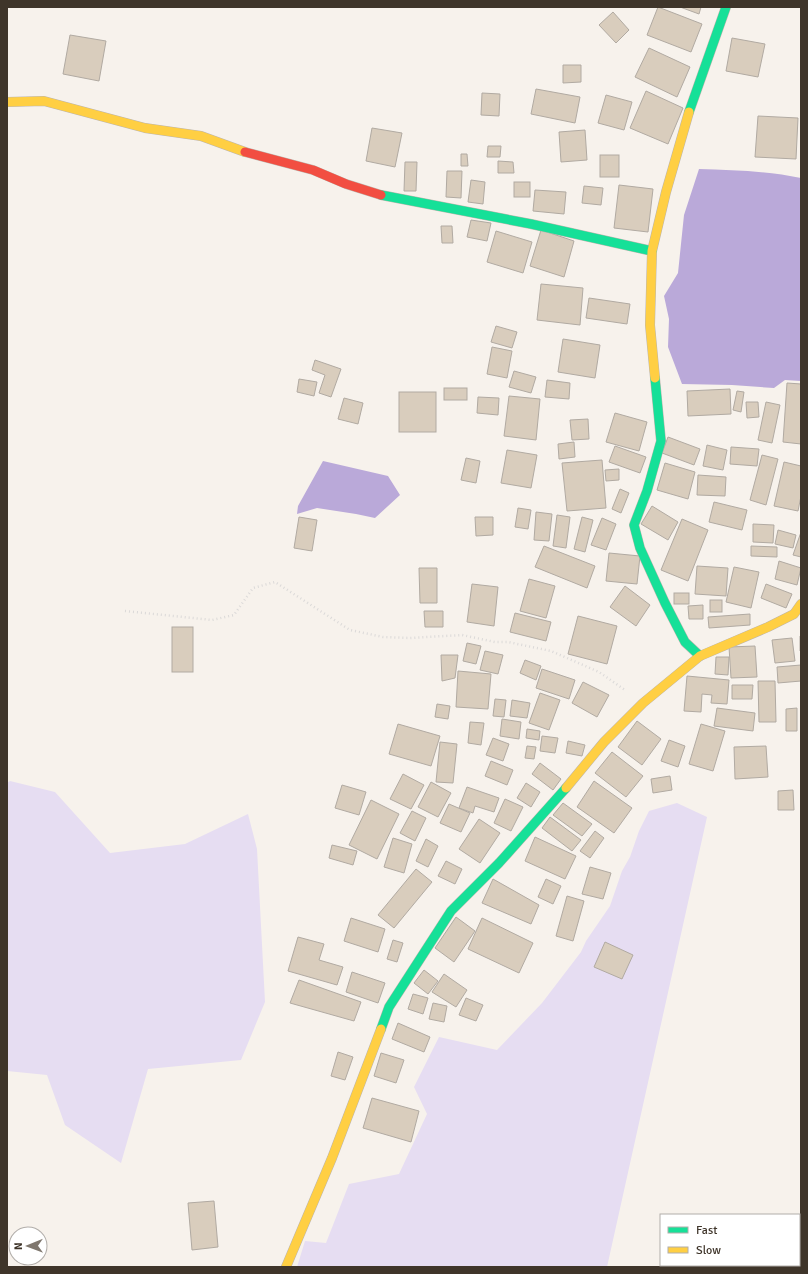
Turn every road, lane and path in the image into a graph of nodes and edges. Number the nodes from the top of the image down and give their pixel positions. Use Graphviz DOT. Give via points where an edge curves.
graph roads {
  1 [pos="726,7"];
  2 [pos="7,102"];
  3 [pos="652,251"];
  4 [pos="801,604"];
  5 [pos="125,611"];
  6 [pos="700,656"];
  7 [pos="643,703"];
  8 [pos="286,1267"];
  1 -- 3 [label="street" via="686,122"];
  2 -- 3 [label="street" via="44,100 145,128 201,136 239,150 313,170 384,196 531,224"];
  3 -- 6 [label="street" via="650,324 661,441 634,525 640,548 665,603 685,642"];
  4 -- 6 [label="street" via="794,614"];
  5 -- 7 [label="path" via="212,620 234,615 253,588 275,582 350,630 383,637 462,635 551,651 599,672"];
  6 -- 7 [label="street"];
  7 -- 8 [label="street" via="604,742 499,863 451,911 389,1007 332,1158"];
}
